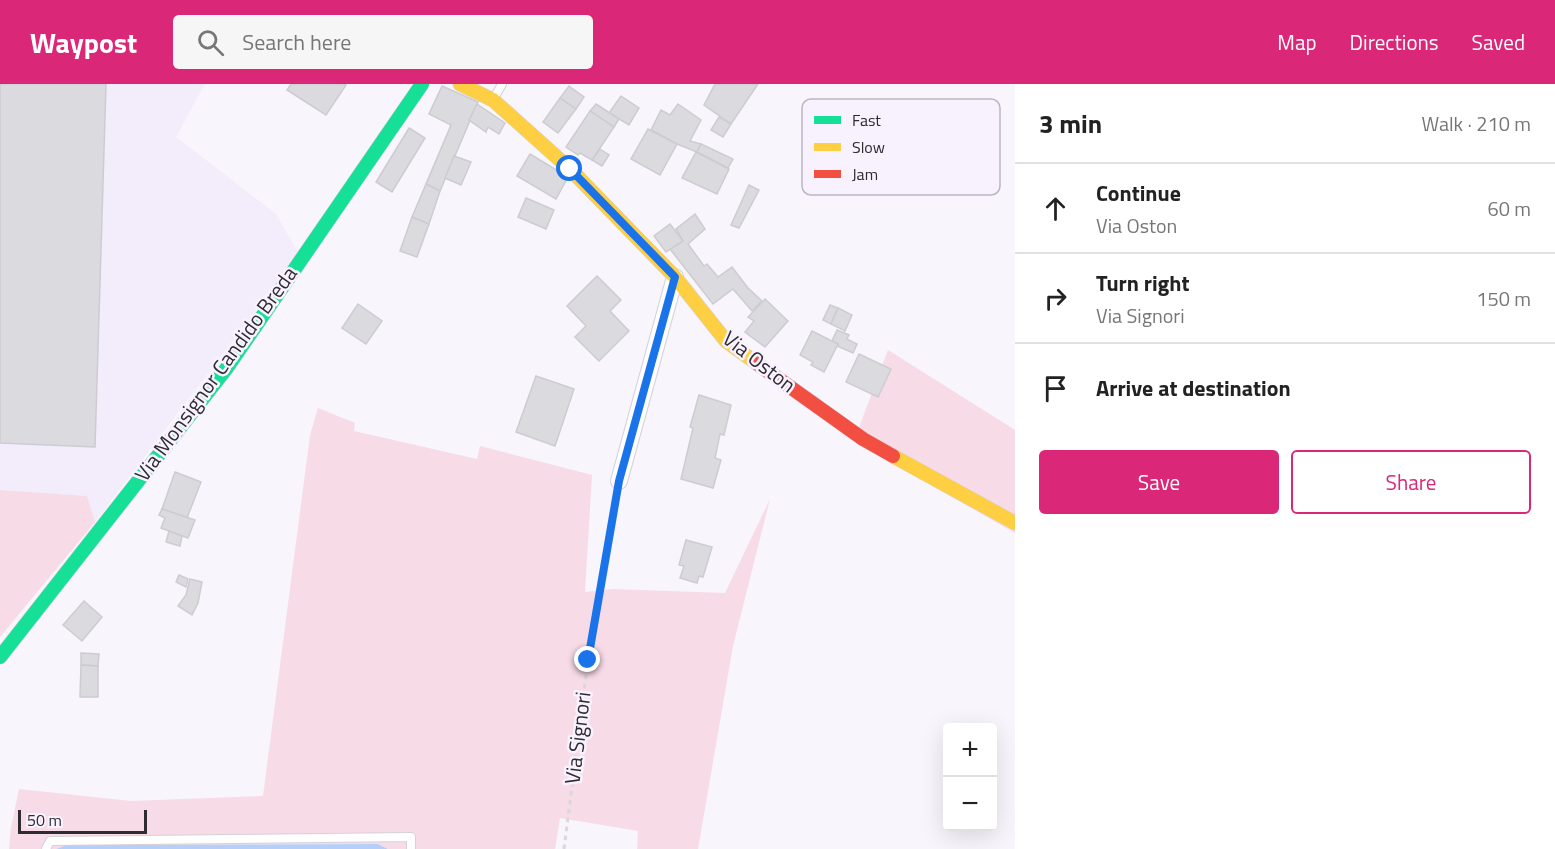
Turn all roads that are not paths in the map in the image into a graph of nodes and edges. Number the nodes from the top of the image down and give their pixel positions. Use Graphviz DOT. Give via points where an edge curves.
graph roads {
  1 [pos="422,84"];
  2 [pos="460,84"];
  3 [pos="502,84"];
  4 [pos="493,100"];
  5 [pos="675,277"];
  6 [pos="619,481"];
  7 [pos="1015,523"];
  8 [pos="0,657"];
  9 [pos="46,849"];
  10 [pos="411,849"];
  1 -- 8 [label="street, Via Monsignor Candido Breda" via="226,369"];
  2 -- 4 [label="street, Via Oston"];
  3 -- 4 [label="lane"];
  4 -- 5 [label="street, Via Oston" via="570,169"];
  5 -- 6 [label="street"];
  5 -- 7 [label="street, Via Oston" via="726,341 864,439"];
  9 -- 10 [label="lane" via="50,841 411,837"];
}
